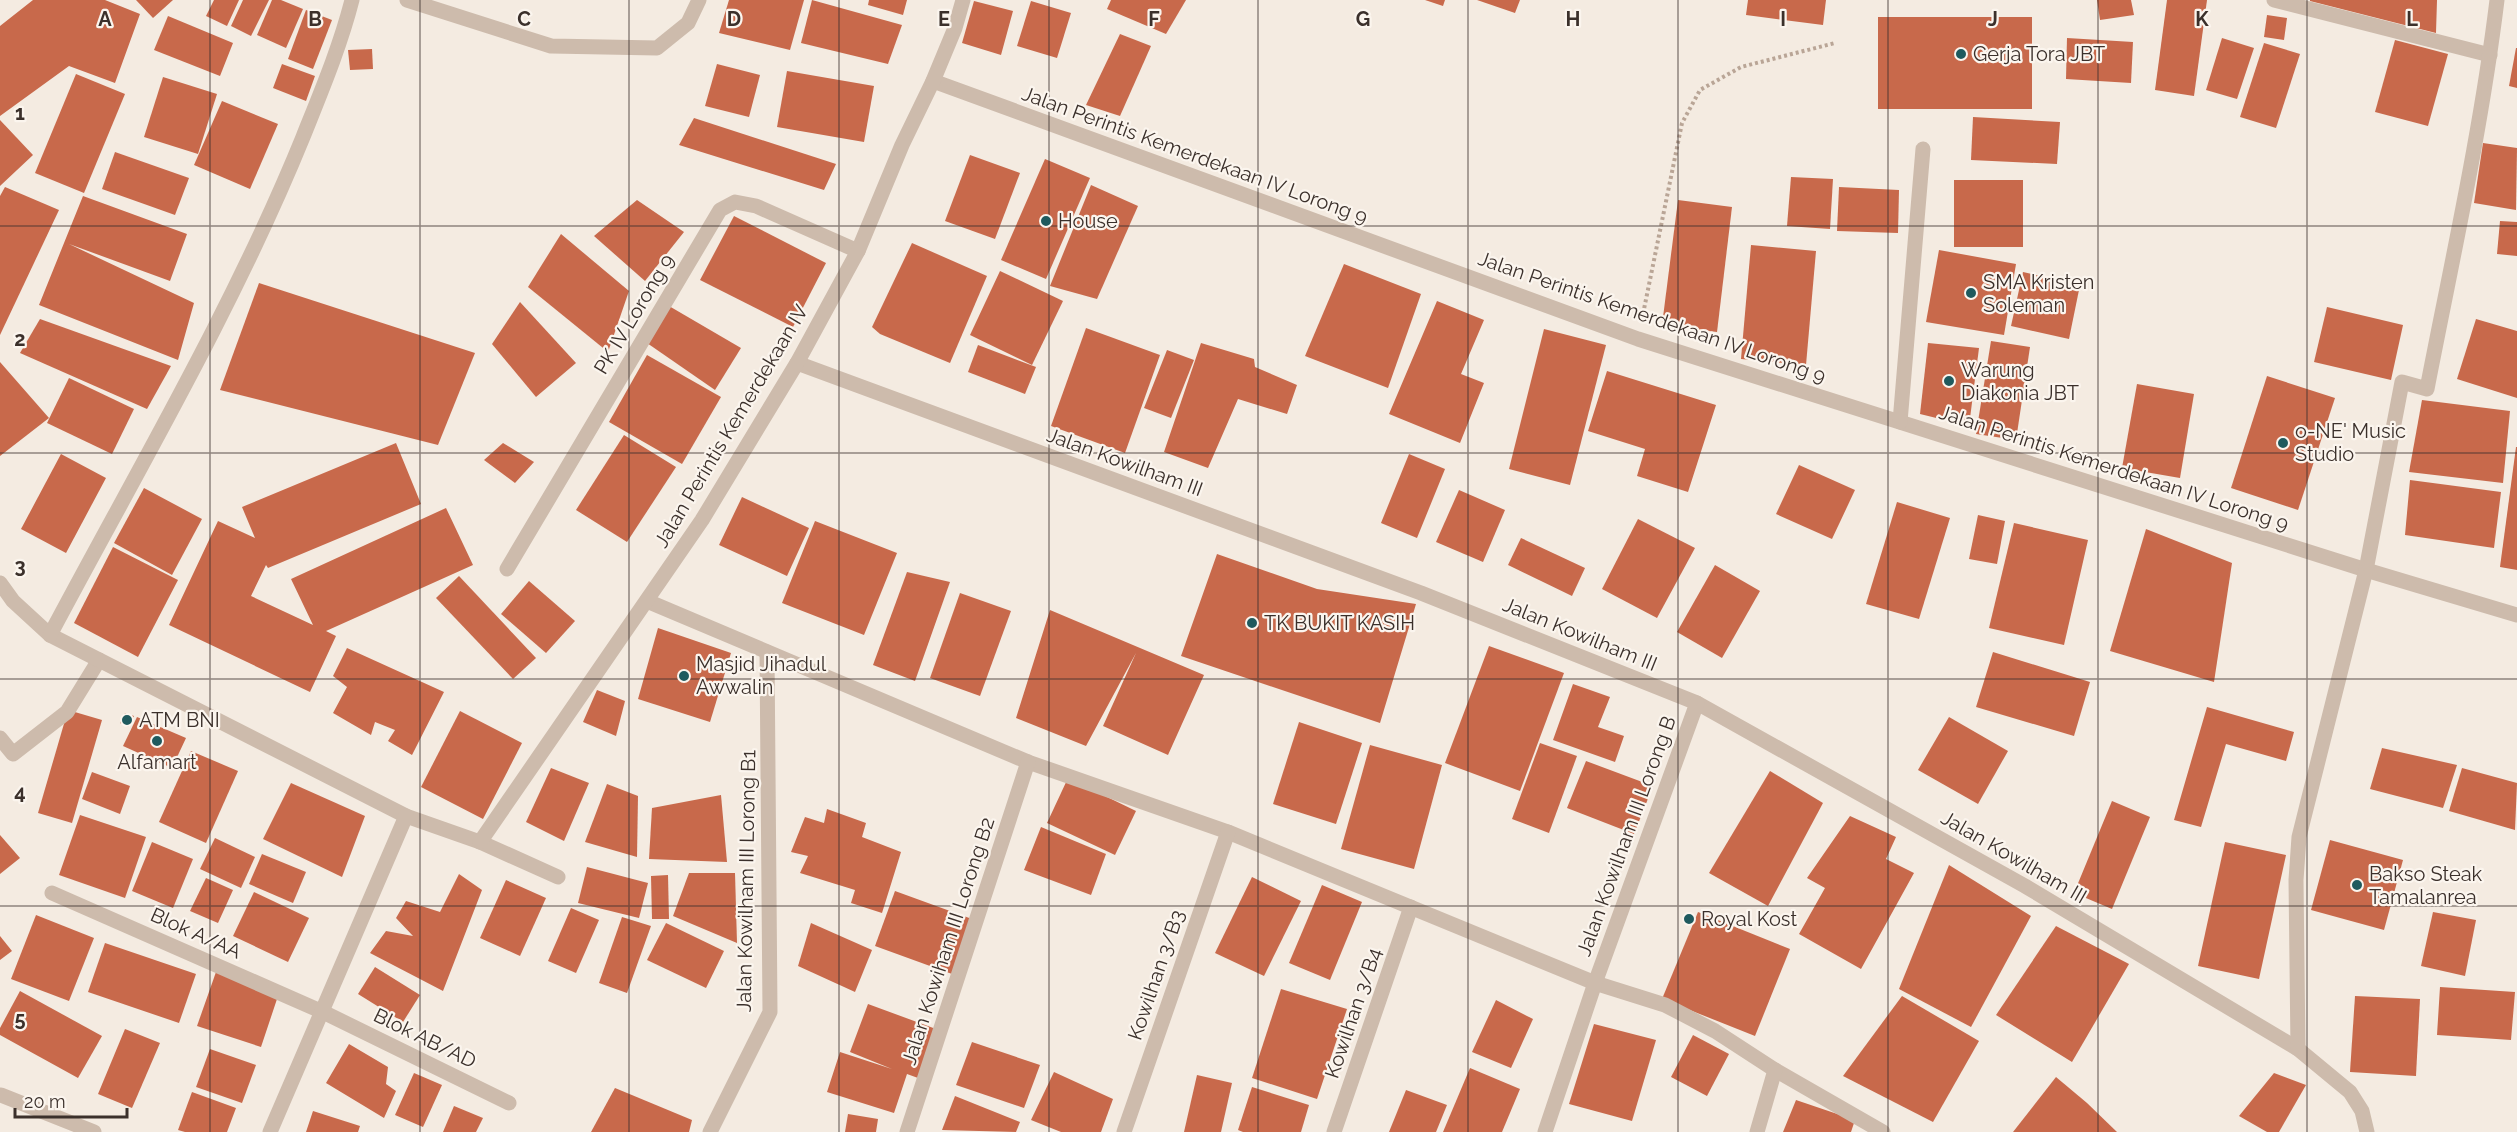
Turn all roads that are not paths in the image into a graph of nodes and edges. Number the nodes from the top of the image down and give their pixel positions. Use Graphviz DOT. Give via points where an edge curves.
graph roads {
  1 [pos="352,0"];
  2 [pos="407,0"];
  3 [pos="699,0"];
  4 [pos="963,0"];
  5 [pos="2274,0"];
  6 [pos="2497,0"];
  7 [pos="2490,55"];
  8 [pos="933,81"];
  9 [pos="1923,149"];
  10 [pos="858,251"];
  11 [pos="797,363"];
  12 [pos="1900,422"];
  13 [pos="507,569"];
  14 [pos="2366,570"];
  15 [pos="0,583"];
  16 [pos="647,601"];
  17 [pos="2517,615"];
  18 [pos="50,635"];
  19 [pos="767,652"];
  20 [pos="99,660"];
  21 [pos="1696,703"];
  22 [pos="0,738"];
  23 [pos="1028,762"];
  24 [pos="406,816"];
  25 [pos="1228,832"];
  26 [pos="480,842"];
  27 [pos="558,877"];
  28 [pos="52,893"];
  29 [pos="1410,907"];
  30 [pos="1595,982"];
  31 [pos="323,1012"];
  32 [pos="2298,1049"];
  33 [pos="1775,1070"];
  34 [pos="1,1095"];
  35 [pos="509,1103"];
  36 [pos="94,1132"];
  37 [pos="270,1132"];
  38 [pos="710,1132"];
  39 [pos="907,1132"];
  40 [pos="1124,1132"];
  41 [pos="1334,1132"];
  42 [pos="1545,1132"];
  43 [pos="1757,1132"];
  44 [pos="1883,1132"];
  45 [pos="2367,1132"];
  1 -- 18 [label="street" via="335,55 286,178 235,289"];
  2 -- 3 [label="street" via="551,46 657,48 688,23"];
  4 -- 8 [label="street, Jalan Perintis Kemerdekaan IV"];
  5 -- 7 [label="street"];
  6 -- 7 [label="street"];
  7 -- 14 [label="street" via="2427,389 2402,382"];
  8 -- 10 [label="street, Jalan Perintis Kemerdekaan IV"];
  8 -- 12 [label="street, Jalan Perintis Kemerdekaan IV Lorong 9" via="1638,339"];
  9 -- 12 [label="street"];
  10 -- 11 [label="street, Jalan Perintis Kemerdekaan IV"];
  10 -- 13 [label="street, PK IV Lorong 9" via="756,206 735,202 720,210"];
  11 -- 16 [label="street, Jalan Perintis Kemerdekaan IV" via="702,520"];
  11 -- 21 [label="street, Jalan Kowilham III" via="1421,593"];
  12 -- 14 [label="street, Jalan Perintis Kemerdekaan IV Lorong 9"];
  14 -- 17 [label="street, Jalan Perintis Kemerdekaan IV Lorong 9"];
  14 -- 32 [label="street" via="2298,846"];
  15 -- 18 [label="street" via="25,614"];
  16 -- 19 [label="street"];
  16 -- 26 [label="street, Jalan Perintis Kemerdekaan IV"];
  18 -- 20 [label="street"];
  19 -- 23 [label="street"];
  19 -- 38 [label="street, Jalan Kowilham III Lorong B1" via="770,1012"];
  20 -- 22 [label="street" via="67,712 13,754"];
  20 -- 24 [label="street"];
  21 -- 30 [label="street, Jalan Kowilham III Lorong B"];
  21 -- 32 [label="street, Jalan Kowilham III" via="2025,886"];
  23 -- 25 [label="street"];
  23 -- 39 [label="street, Jalan Kowiham III Lorong B2"];
  24 -- 26 [label="street"];
  24 -- 31 [label="street"];
  25 -- 29 [label="street"];
  25 -- 40 [label="street, Kowilhan 3/B3"];
  26 -- 27 [label="street"];
  28 -- 31 [label="street, Blok A/AA"];
  29 -- 30 [label="street"];
  29 -- 41 [label="street, Kowilhan 3/B4"];
  30 -- 33 [label="street" via="1665,1005 1715,1031"];
  30 -- 42 [label="street, Jalan Kowilham III Lorong B"];
  31 -- 35 [label="street, Blok AB/AD"];
  31 -- 37 [label="street"];
  32 -- 45 [label="street, Jalan Kowilham III" via="2350,1092 2362,1112"];
  33 -- 43 [label="street"];
  33 -- 44 [label="street"];
  34 -- 36 [label="street"];
}
